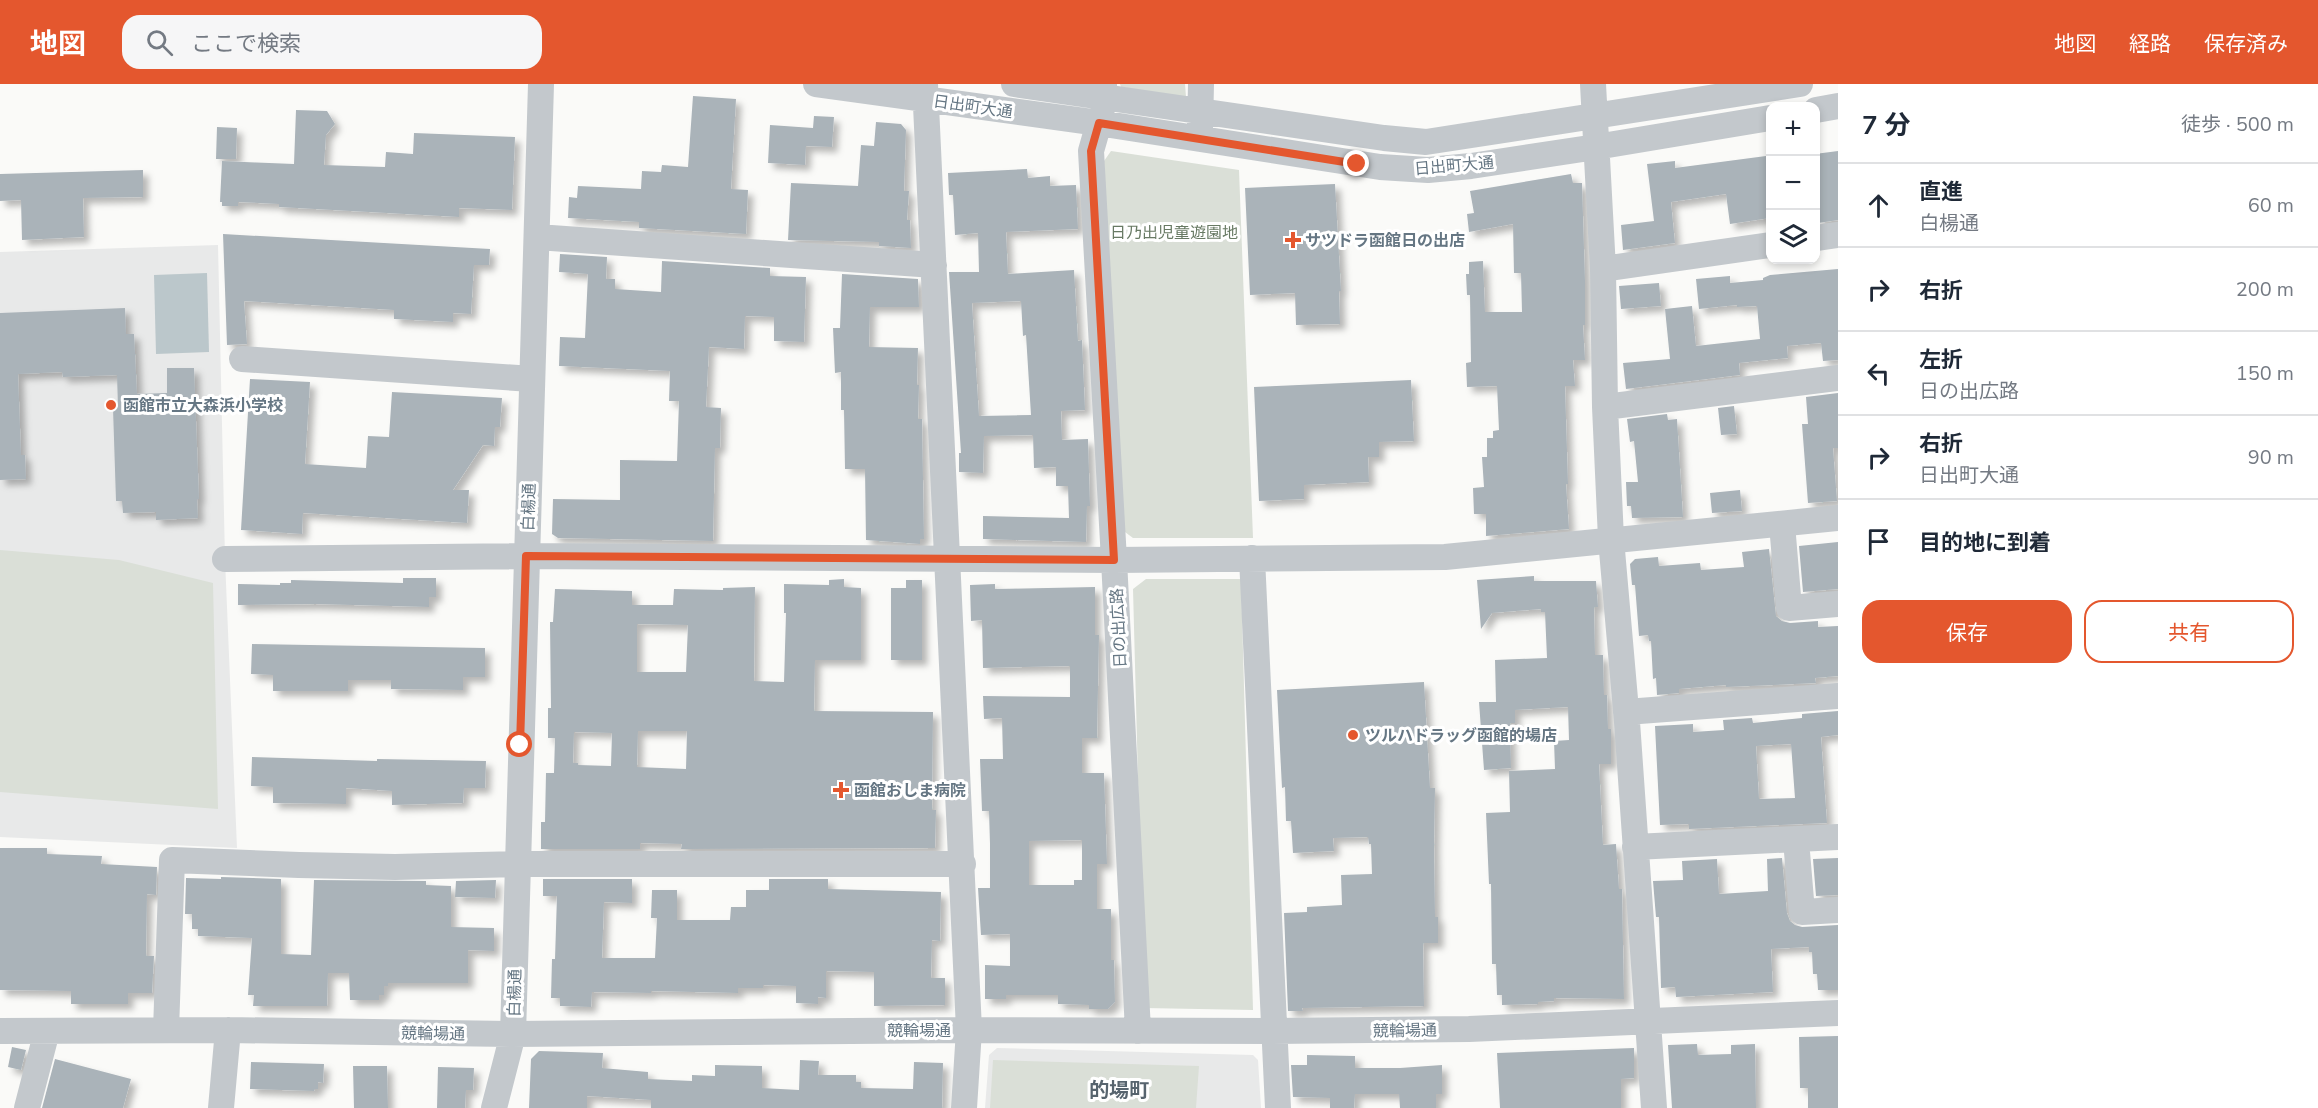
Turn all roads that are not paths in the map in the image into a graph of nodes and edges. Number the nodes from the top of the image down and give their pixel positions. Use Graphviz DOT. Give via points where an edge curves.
graph roads {
  1 [pos="541,84"];
  2 [pos="816,84"];
  3 [pos="1014,84"];
  4 [pos="1201,84"];
  5 [pos="1593,84"];
  6 [pos="1800,84"];
  7 [pos="1104,90"];
  8 [pos="926,92"];
  9 [pos="1838,106"];
  10 [pos="1820,109"];
  11 [pos="1200,111"];
  12 [pos="1594,116"];
  13 [pos="1766,119"];
  14 [pos="1099,123"];
  15 [pos="1200,139"];
  16 [pos="1596,147"];
  17 [pos="1838,235"];
  18 [pos="537,237"];
  19 [pos="1820,237"];
  20 [pos="1766,245"];
  21 [pos="934,265"];
  22 [pos="1603,269"];
  23 [pos="242,359"];
  24 [pos="1838,378"];
  25 [pos="532,379"];
  26 [pos="1605,407"];
  27 [pos="1838,518"];
  28 [pos="1782,524"];
  29 [pos="1611,539"];
  30 [pos="526,556"];
  31 [pos="948,558"];
  32 [pos="1252,558"];
  33 [pos="225,559"];
  34 [pos="1114,560"];
  35 [pos="1838,604"];
  36 [pos="1838,696"];
  37 [pos="1626,712"];
  38 [pos="1838,837"];
  39 [pos="1796,840"];
  40 [pos="1635,848"];
  41 [pos="517,864"];
  42 [pos="963,864"];
  43 [pos="1838,910"];
  44 [pos="1838,1013"];
  45 [pos="1648,1020"];
  46 [pos="166,1030"];
  47 [pos="228,1030"];
  48 [pos="969,1030"];
  49 [pos="1138,1030"];
  50 [pos="0,1031"];
  51 [pos="47,1031"];
  52 [pos="1273,1032"];
  53 [pos="513,1034"];
  54 [pos="27,1108"];
  55 [pos="221,1108"];
  56 [pos="494,1108"];
  57 [pos="964,1108"];
  58 [pos="1278,1108"];
  59 [pos="1654,1108"];
  1 -- 18 [label="street, 白楊通"];
  2 -- 8 [label="street, 日出町大通"];
  3 -- 7 [label="street, 日出町大通"];
  4 -- 11 [label="street"];
  5 -- 12 [label="street"];
  6 -- 12 [label="street, 日出町大通"];
  7 -- 11 [label="street, 日出町大通"];
  7 -- 14 [label="street, 日の出広路"];
  8 -- 14 [label="street, 日出町大通"];
  8 -- 21 [label="street"];
  9 -- 10 [label="street"];
  11 -- 12 [label="street, 日出町大通" via="1426,142"];
  11 -- 15 [label="street"];
  12 -- 16 [label="street"];
  13 -- 16 [label="street, 日出町大通"];
  14 -- 15 [label="street, 日出町大通"];
  14 -- 34 [label="street, 日の出広路" via="1091,151"];
  15 -- 16 [label="street, 日出町大通" via="1380,167 1428,170"];
  16 -- 22 [label="street"];
  17 -- 19 [label="street"];
  18 -- 21 [label="street"];
  18 -- 25 [label="street, 白楊通"];
  20 -- 22 [label="street"];
  21 -- 31 [label="street"];
  22 -- 26 [label="street"];
  23 -- 25 [label="street"];
  24 -- 26 [label="street"];
  25 -- 30 [label="street, 白楊通"];
  26 -- 29 [label="street"];
  27 -- 28 [label="street"];
  28 -- 29 [label="street"];
  28 -- 35 [label="street" via="1789,608"];
  29 -- 32 [label="street" via="1445,557"];
  29 -- 37 [label="street"];
  30 -- 31 [label="street"];
  30 -- 33 [label="street"];
  30 -- 41 [label="street, 白楊通"];
  31 -- 34 [label="street"];
  31 -- 42 [label="street"];
  32 -- 34 [label="street"];
  32 -- 52 [label="street"];
  34 -- 49 [label="street, 日の出広路"];
  36 -- 37 [label="street"];
  37 -- 40 [label="street"];
  38 -- 39 [label="street"];
  39 -- 40 [label="street"];
  39 -- 43 [label="street" via="1802,912"];
  40 -- 45 [label="street"];
  41 -- 42 [label="street"];
  41 -- 46 [label="street" via="341,866 172,860"];
  41 -- 53 [label="street, 白楊通"];
  42 -- 48 [label="street"];
  44 -- 45 [label="street, 競輪場通"];
  45 -- 52 [label="street, 競輪場通" via="1469,1029"];
  45 -- 59 [label="street"];
  46 -- 47 [label="street, 競輪場通"];
  46 -- 51 [label="street, 競輪場通"];
  47 -- 53 [label="street, 競輪場通"];
  47 -- 55 [label="street"];
  48 -- 49 [label="street, 競輪場通"];
  48 -- 53 [label="street, 競輪場通"];
  48 -- 57 [label="street"];
  49 -- 52 [label="street, 競輪場通"];
  50 -- 51 [label="street, 競輪場通"];
  51 -- 54 [label="street"];
  52 -- 58 [label="street"];
  53 -- 56 [label="street, 白楊通"];
}
